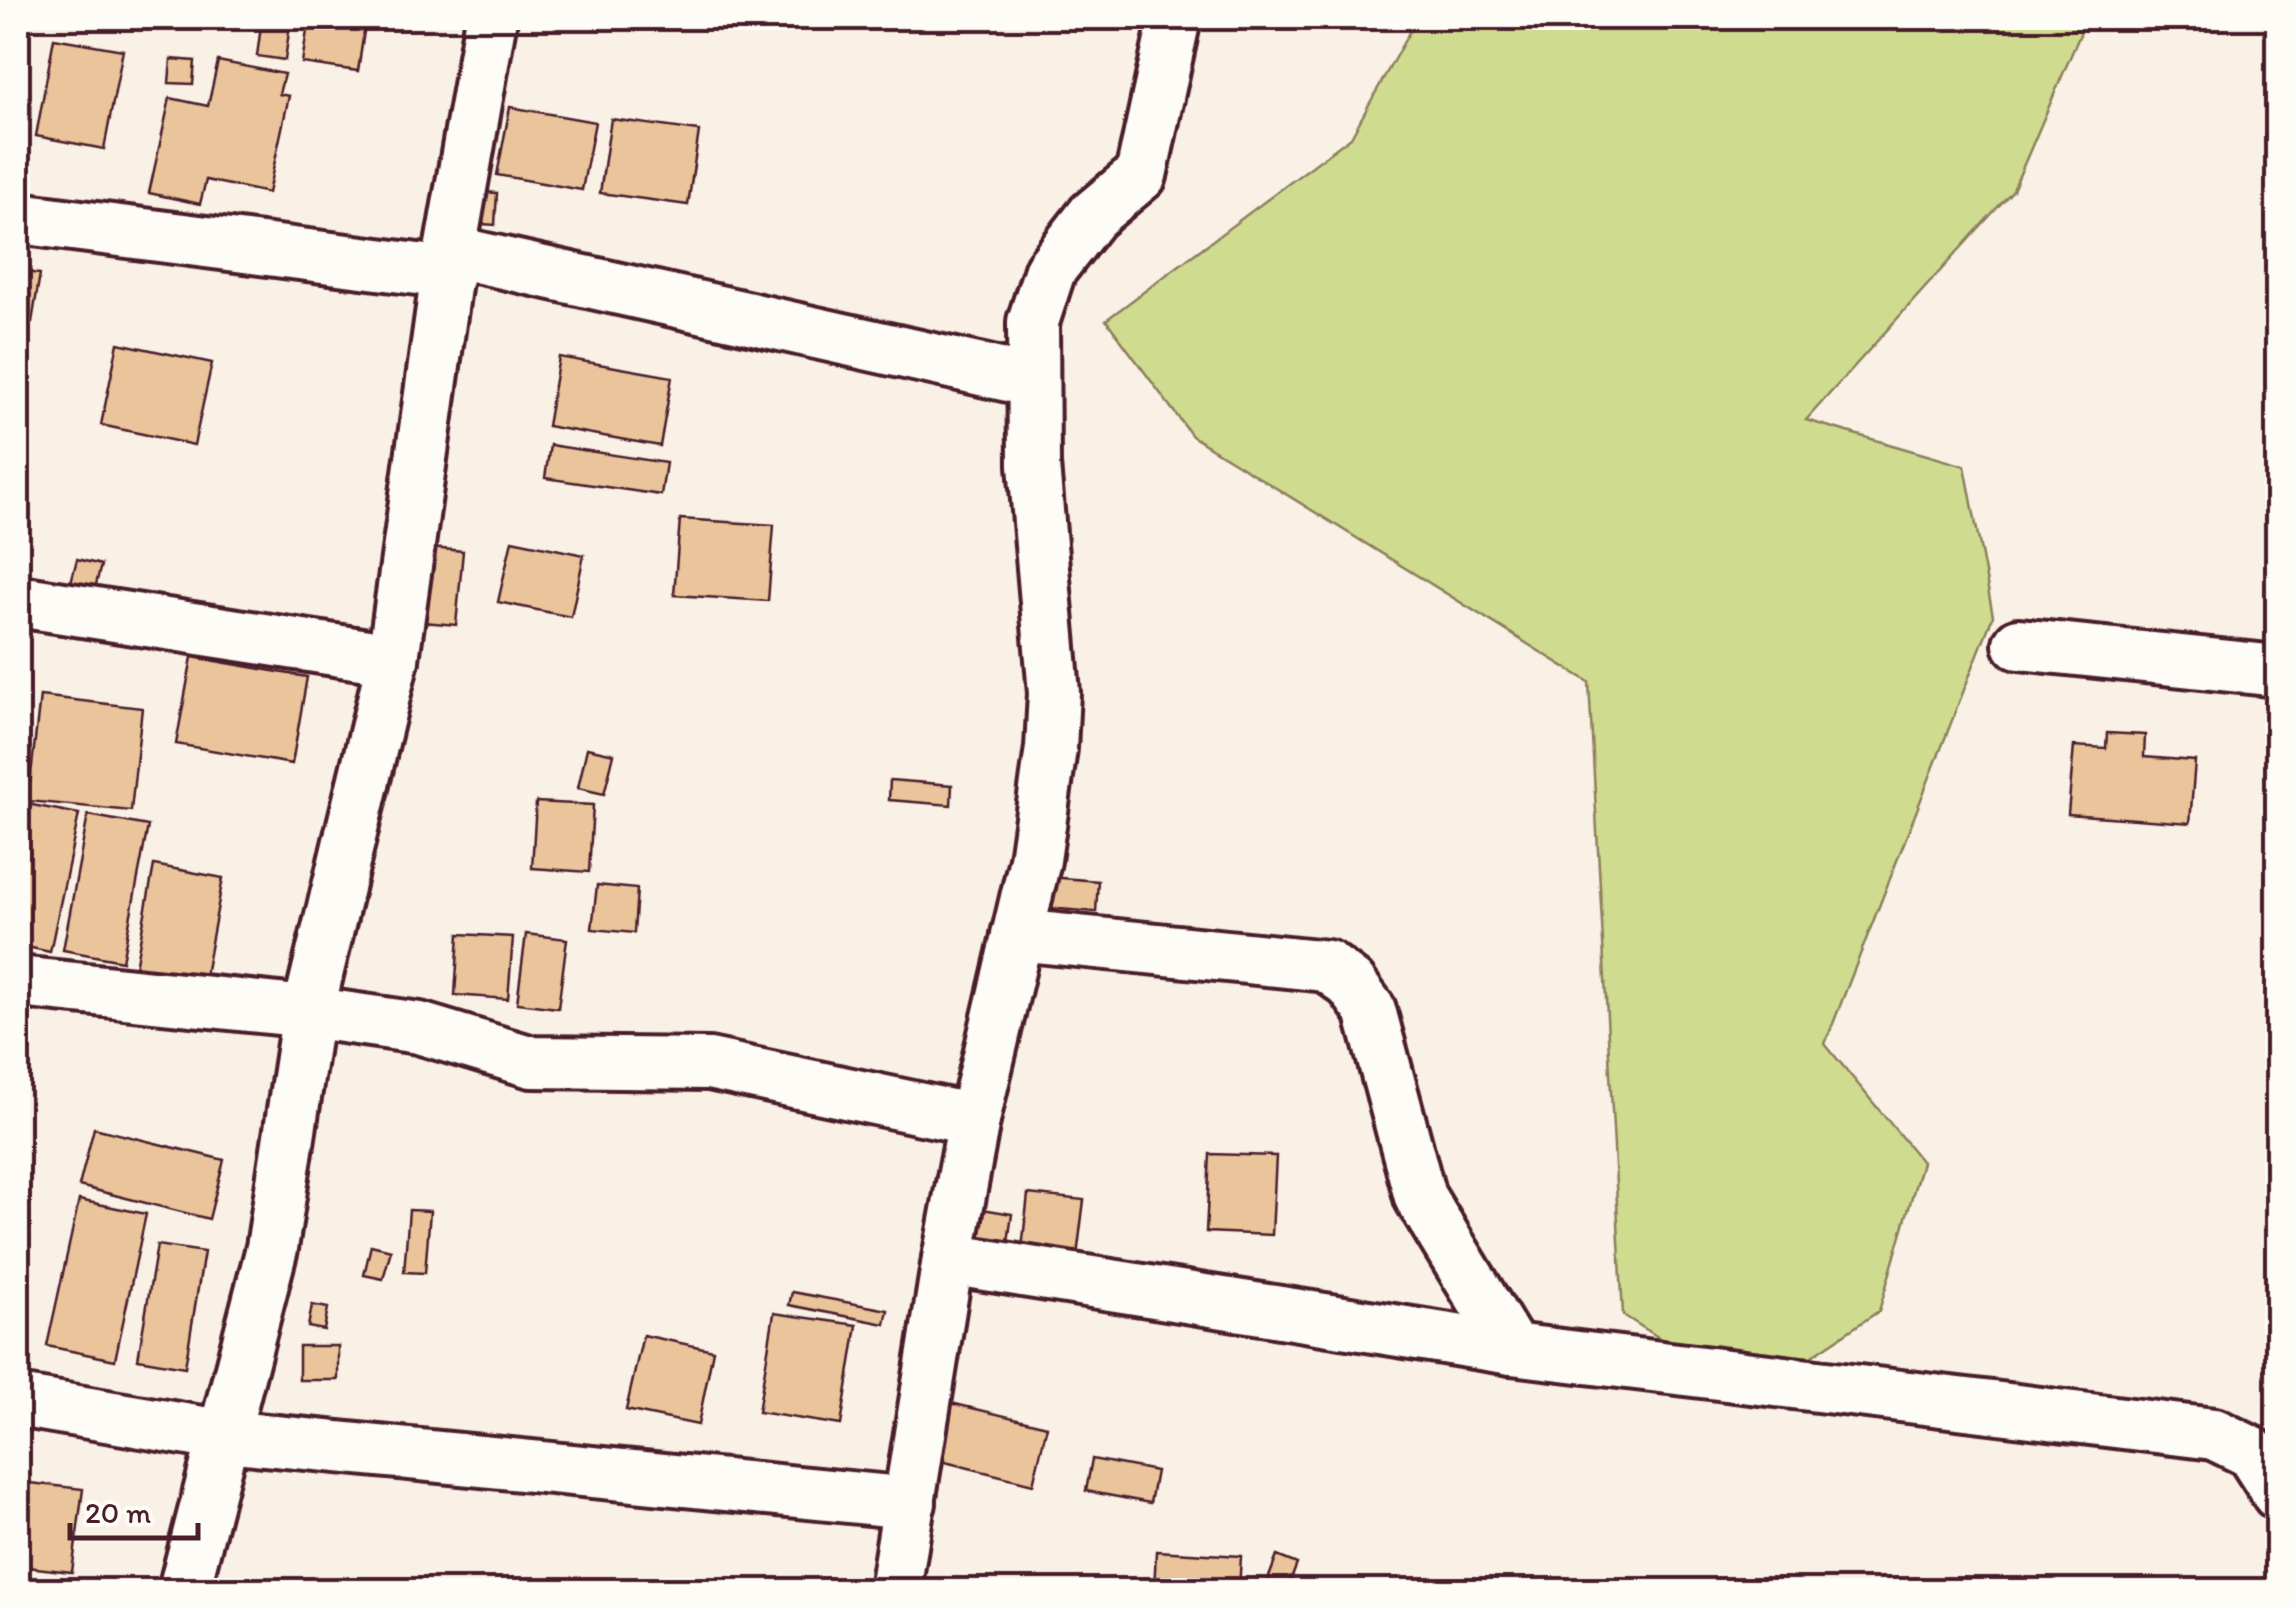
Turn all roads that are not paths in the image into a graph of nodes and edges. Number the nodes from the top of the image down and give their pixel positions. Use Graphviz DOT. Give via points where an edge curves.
graph roads {
  1 [pos="491,18"];
  2 [pos="1175,18"];
  3 [pos="18,218"];
  4 [pos="450,262"];
  5 [pos="1031,381"];
  6 [pos="18,600"];
  7 [pos="2020,644"];
  8 [pos="393,659"];
  9 [pos="2278,671"];
  10 [pos="1017,935"];
  11 [pos="18,982"];
  12 [pos="308,1012"];
  13 [pos="974,1120"];
  14 [pos="948,1258"];
  15 [pos="1512,1349"];
  16 [pos="18,1401"];
  17 [pos="225,1436"];
  18 [pos="2278,1494"];
  19 [pos="910,1502"];
  20 [pos="184,1590"];
  21 [pos="896,1590"];
  1 -- 4 [label="street"];
  2 -- 5 [label="street" via="1142,175 1092,216 1050,270 1033,322"];
  3 -- 4 [label="street"];
  4 -- 5 [label="street"];
  4 -- 8 [label="street"];
  5 -- 10 [label="street" via="1054,692 1035,860"];
  6 -- 8 [label="street"];
  7 -- 9 [label="street"];
  8 -- 12 [label="street"];
  10 -- 13 [label="street"];
  10 -- 15 [label="street" via="1327,966 1352,984 1370,1010 1420,1197"];
  11 -- 12 [label="street"];
  12 -- 13 [label="street" via="418,1028 532,1062 709,1064"];
  12 -- 17 [label="street" via="272,1248"];
  13 -- 14 [label="street"];
  14 -- 15 [label="street"];
  14 -- 19 [label="street"];
  15 -- 18 [label="street" via="2214,1434 2251,1452"];
  16 -- 17 [label="street"];
  17 -- 19 [label="street"];
  17 -- 20 [label="street"];
  19 -- 21 [label="street"];
}
